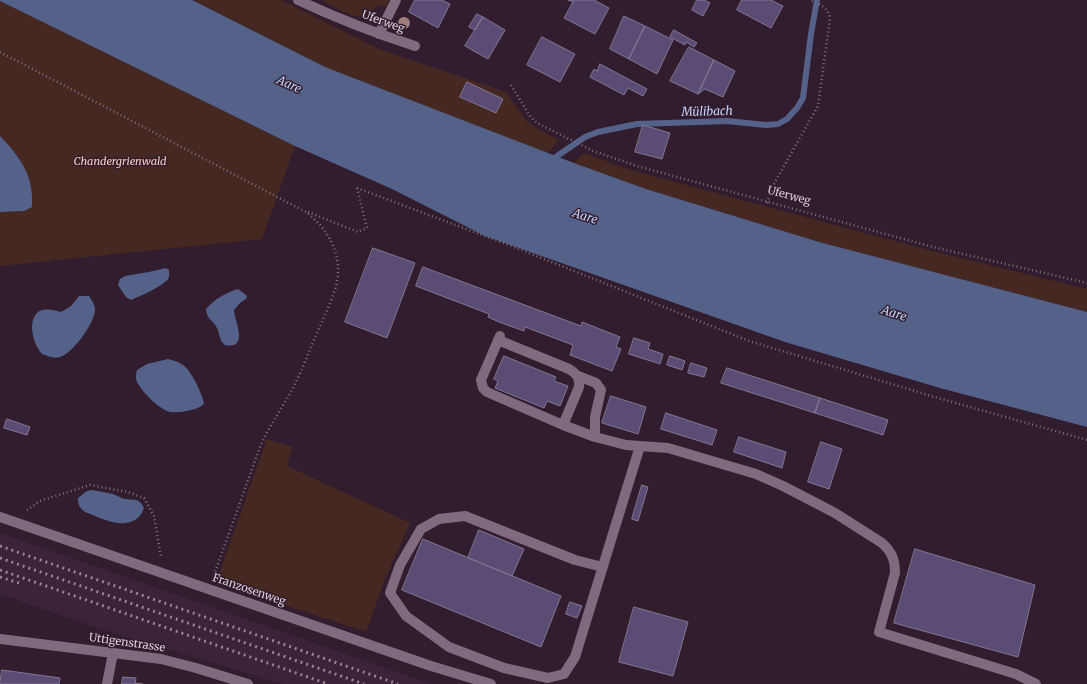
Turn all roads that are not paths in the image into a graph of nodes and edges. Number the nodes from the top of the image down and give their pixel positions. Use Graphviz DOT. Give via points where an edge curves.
graph roads {
  1 [pos="298,0"];
  2 [pos="396,0"];
  3 [pos="379,34"];
  4 [pos="415,46"];
  5 [pos="578,376"];
  6 [pos="563,425"];
  7 [pos="595,437"];
  8 [pos="640,446"];
  9 [pos="0,517"];
  10 [pos="603,567"];
  11 [pos="0,639"];
  12 [pos="113,653"];
  13 [pos="107,684"];
  14 [pos="248,684"];
  15 [pos="491,684"];
  16 [pos="1036,684"];
  1 -- 3 [label="street, Uferweg"];
  2 -- 3 [label="street"];
  3 -- 4 [label="street, Uferweg"];
  5 -- 6 [label="street" via="579,387"];
  5 -- 6 [label="street" via="569,369 499,338 481,380 483,388 491,394"];
  5 -- 7 [label="street" via="596,383 601,390"];
  6 -- 7 [label="street"];
  7 -- 8 [label="street"];
  8 -- 10 [label="street"];
  8 -- 16 [label="street" via="668,448 756,474 835,513 882,543 893,555 895,573 879,632 1016,674"];
  9 -- 15 [label="street, Franzosenweg" via="431,666"];
  10 -- 10 [label="street" via="574,657 564,674 548,678 504,668 449,647 406,616 390,593 400,565 421,529 439,518 465,516 575,560"];
  11 -- 12 [label="street, Uttigenstrasse"];
  12 -- 13 [label="street"];
  12 -- 14 [label="street, Uttigenstrasse" via="161,659"];
}
